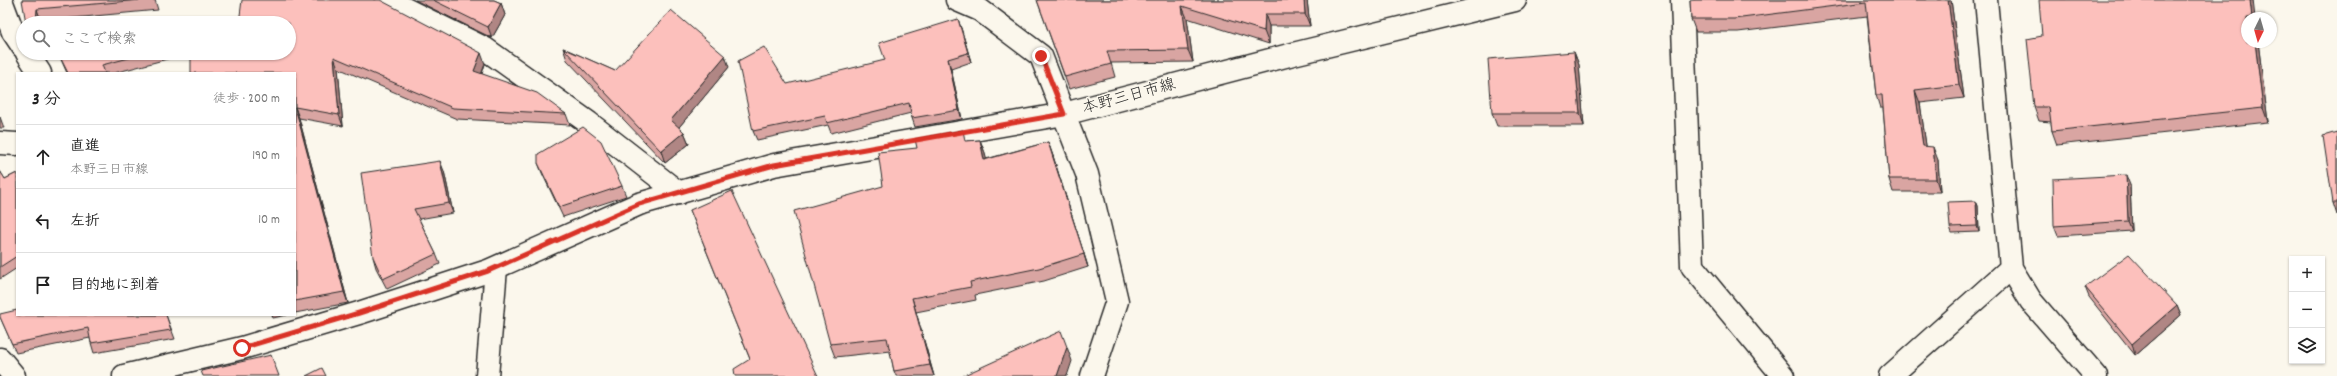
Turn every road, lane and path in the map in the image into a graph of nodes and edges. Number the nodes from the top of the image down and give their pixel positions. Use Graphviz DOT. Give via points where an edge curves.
graph roads {
  1 [pos="1,0"];
  2 [pos="387,0"];
  3 [pos="957,0"];
  4 [pos="1515,0"];
  5 [pos="1682,0"];
  6 [pos="1986,0"];
  7 [pos="986,5"];
  8 [pos="16,36"];
  9 [pos="32,60"];
  10 [pos="39,72"];
  11 [pos="1064,114"];
  12 [pos="0,144"];
  13 [pos="16,144"];
  14 [pos="679,193"];
  15 [pos="496,268"];
  16 [pos="2011,268"];
  17 [pos="0,358"];
  18 [pos="14,376"];
  19 [pos="124,376"];
  20 [pos="487,376"];
  21 [pos="1092,376"];
  22 [pos="1784,376"];
  23 [pos="1890,376"];
  24 [pos="2096,376"];
  1 -- 8 [label="street"];
  2 -- 14 [label="street" via="484,48 589,123"];
  3 -- 7 [label="street"];
  4 -- 11 [label="street, 本野三日市線" via="1293,54"];
  5 -- 22 [label="street" via="1692,266"];
  6 -- 16 [label="street"];
  7 -- 11 [label="street" via="1041,56"];
  9 -- 10 [label="street"];
  11 -- 14 [label="street, 本野三日市線" via="774,165"];
  11 -- 21 [label="street" via="1087,174 1117,301"];
  12 -- 13 [label="street"];
  14 -- 15 [label="street, 本野三日市線" via="639,204"];
  15 -- 19 [label="street, 本野三日市線" via="367,311 249,346"];
  15 -- 20 [label="street"];
  16 -- 23 [label="street"];
  16 -- 24 [label="street" via="2031,301"];
  17 -- 18 [label="street"];
}
